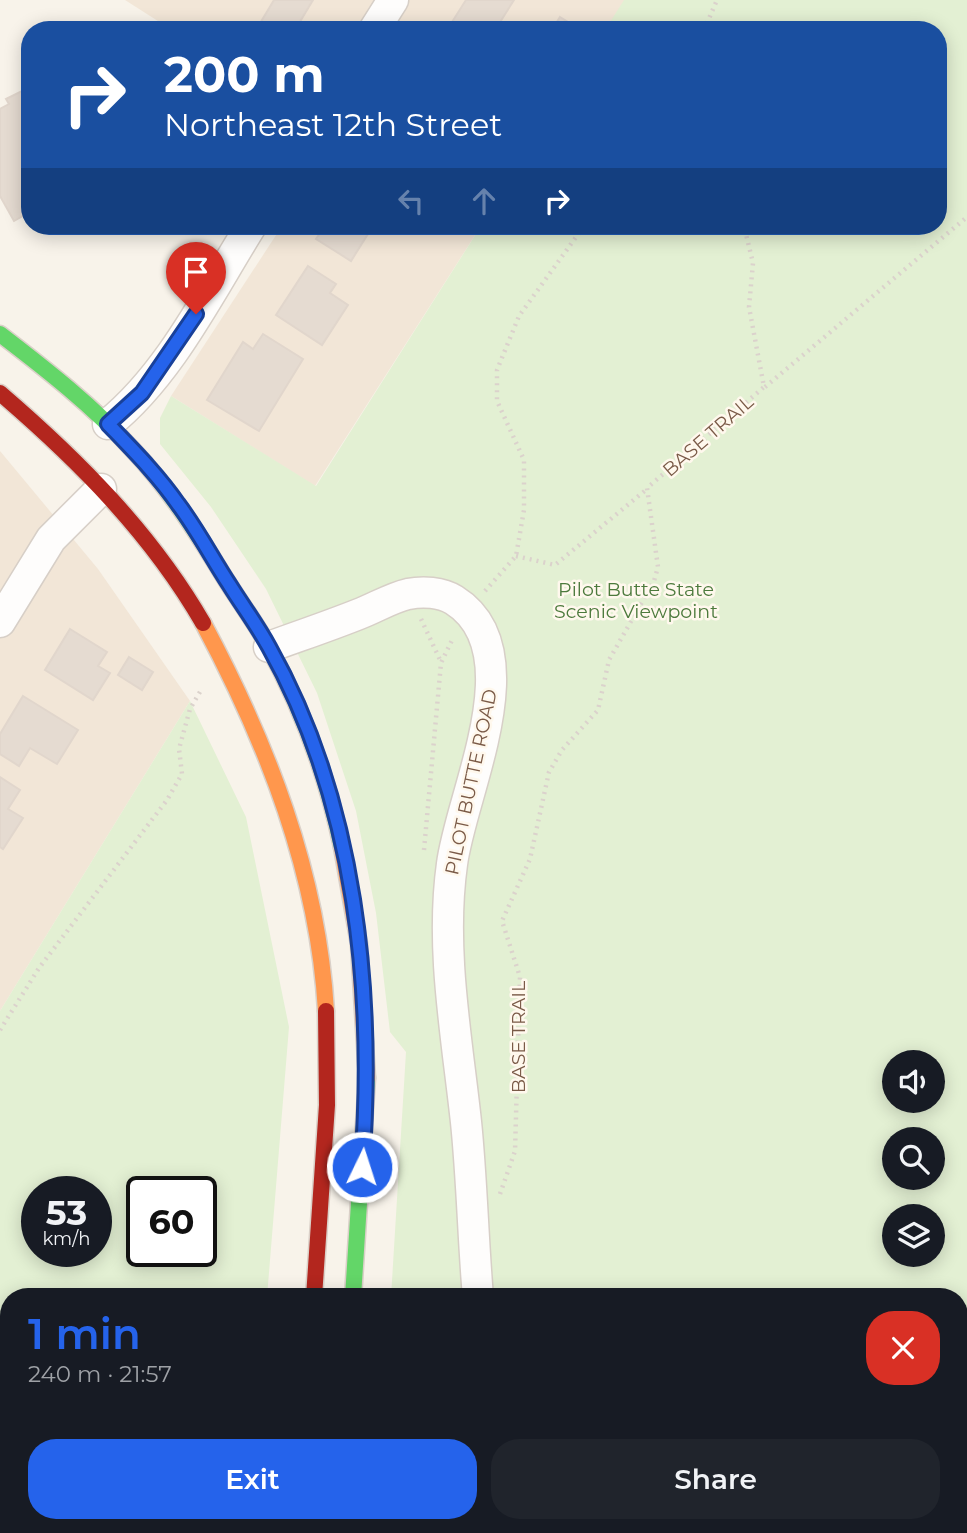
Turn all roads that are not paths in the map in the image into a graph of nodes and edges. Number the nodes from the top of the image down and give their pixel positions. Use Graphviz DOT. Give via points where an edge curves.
graph roads {
  1 [pos="393,0"];
  2 [pos="380,21"];
  3 [pos="245,235"];
  4 [pos="0,334"];
  5 [pos="0,393"];
  6 [pos="108,424"];
  7 [pos="101,489"];
  8 [pos="130,519"];
  9 [pos="186,563"];
  10 [pos="0,622"];
  11 [pos="259,650"];
  12 [pos="315,1288"];
  13 [pos="354,1288"];
  14 [pos="477,1288"];
  1 -- 2 [label="street"];
  3 -- 6 [label="street" via="150,382"];
  4 -- 6 [label="main road"];
  5 -- 7 [label="main road" via="77,461"];
  6 -- 11 [label="main road" via="178,503"];
  7 -- 8 [label="main road"];
  7 -- 10 [label="street" via="51,539"];
  8 -- 9 [label="main road"];
  8 -- 12 [label="main road" via="218,650 281,794 307,888 324,989 329,1075"];
  11 -- 13 [label="main road" via="303,722 327,784 355,917 367,1046"];
  11 -- 14 [label="street, PILOT BUTTE ROAD" via="409,594 430,592 452,598 467,610 483,636 492,669 491,701 452,860 448,895 450,972 472,1181"];
}
